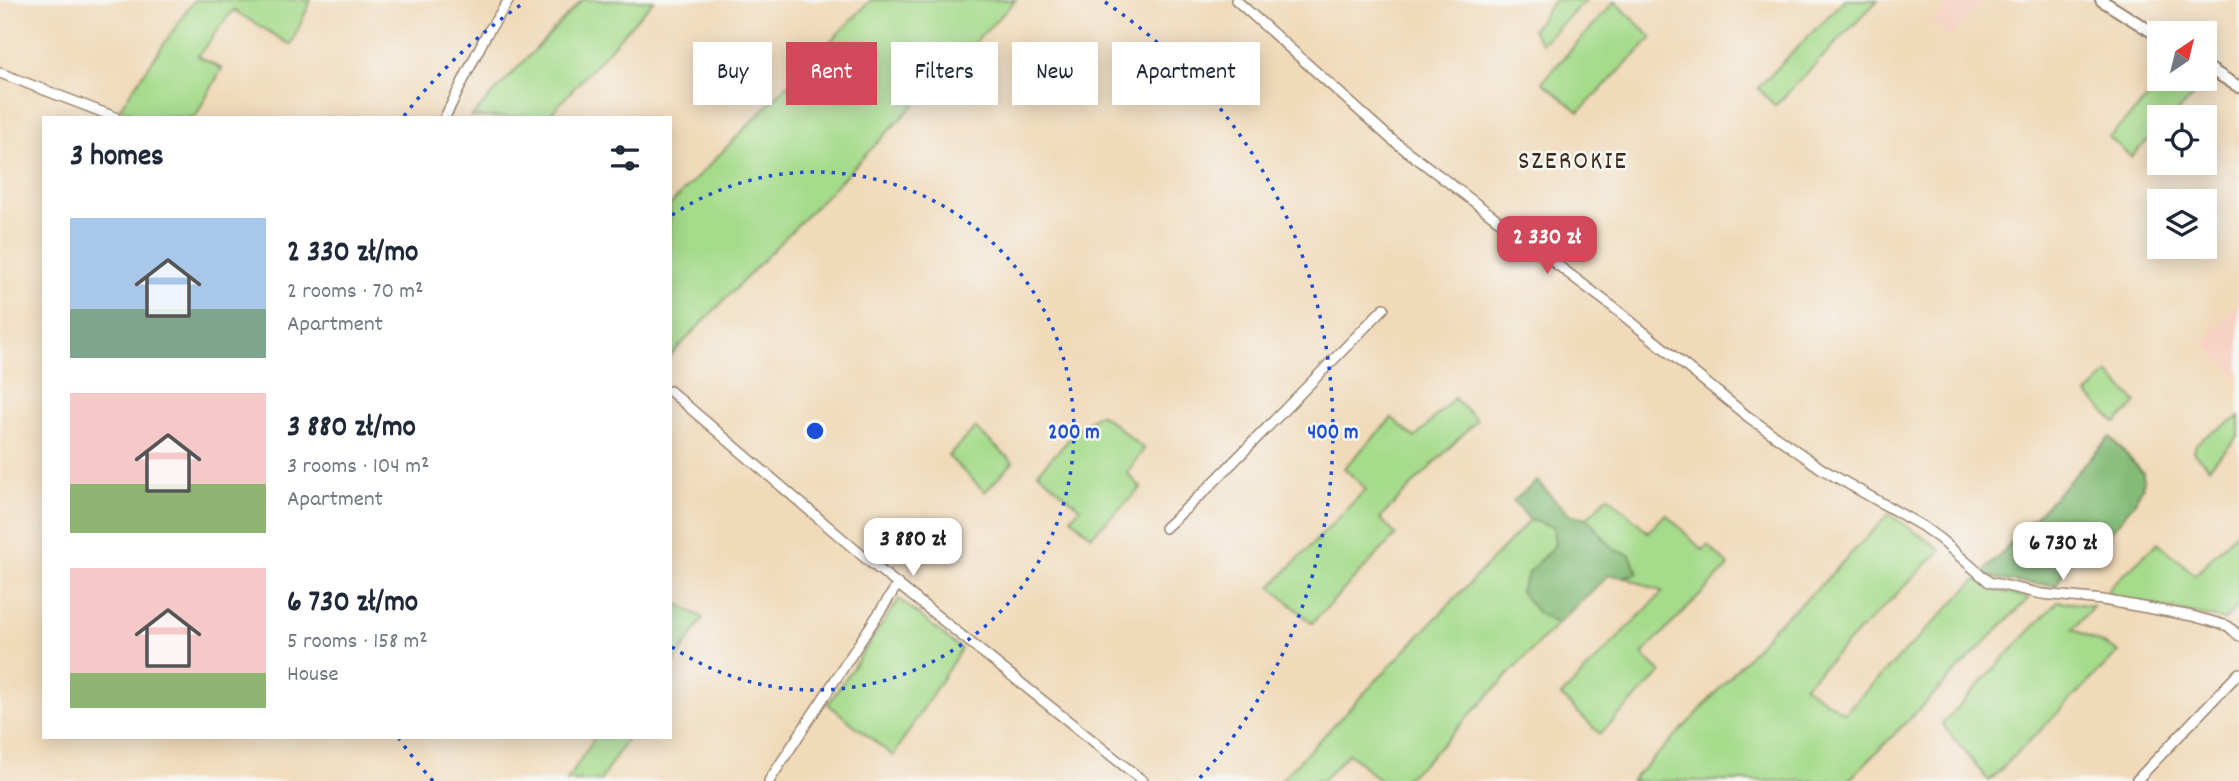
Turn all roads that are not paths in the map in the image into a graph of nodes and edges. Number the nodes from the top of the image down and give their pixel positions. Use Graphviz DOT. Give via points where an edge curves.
graph roads {
  1 [pos="509,0"];
  2 [pos="1236,0"];
  3 [pos="2101,0"];
  4 [pos="2147,29"];
  5 [pos="0,73"];
  6 [pos="2217,73"];
  7 [pos="2239,87"];
  8 [pos="112,116"];
  9 [pos="445,116"];
  10 [pos="1384,308"];
  11 [pos="672,393"];
  12 [pos="1165,528"];
  13 [pos="898,584"];
  14 [pos="2239,636"];
  15 [pos="2239,673"];
  16 [pos="769,781"];
  17 [pos="1143,781"];
  18 [pos="2136,781"];
  1 -- 9 [label="street" via="486,34"];
  2 -- 14 [label="street" via="1391,139 1613,307 1747,416 1822,469 1922,526 1989,582 2192,616 2228,626"];
  3 -- 4 [label="main road"];
  5 -- 8 [label="street"];
  6 -- 7 [label="main road"];
  10 -- 12 [label="street"];
  11 -- 13 [label="street"];
  13 -- 16 [label="street"];
  13 -- 17 [label="street"];
  15 -- 18 [label="street"];
}
